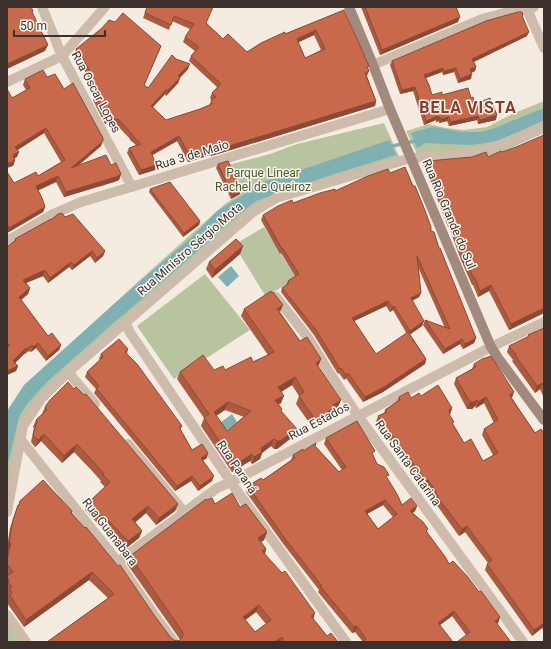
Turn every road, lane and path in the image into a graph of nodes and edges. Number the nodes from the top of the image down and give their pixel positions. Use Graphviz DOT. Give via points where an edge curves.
graph roads {
  1 [pos="42,7"];
  2 [pos="105,7"];
  3 [pos="349,7"];
  4 [pos="529,8"];
  5 [pos="544,48"];
  6 [pos="62,56"];
  7 [pos="373,65"];
  8 [pos="7,82"];
  9 [pos="390,109"];
  10 [pos="544,127"];
  11 [pos="411,157"];
  12 [pos="132,187"];
  13 [pos="7,240"];
  14 [pos="276,297"];
  15 [pos="126,322"];
  16 [pos="544,322"];
  17 [pos="491,347"];
  18 [pos="68,372"];
  19 [pos="99,409"];
  20 [pos="358,416"];
  21 [pos="544,420"];
  22 [pos="124,439"];
  23 [pos="21,440"];
  24 [pos="231,482"];
  25 [pos="7,512"];
  26 [pos="184,512"];
  27 [pos="118,562"];
  28 [pos="7,614"];
  29 [pos="26,642"];
  30 [pos="174,642"];
  31 [pos="346,642"];
  32 [pos="523,642"];
  1 -- 6 [label="street, Rua Oscar Lopes"];
  2 -- 6 [label="street"];
  3 -- 7 [label="street, Rua Rio Grande do Sul"];
  4 -- 5 [label="street"];
  4 -- 7 [label="street" via="482,19"];
  6 -- 8 [label="street"];
  6 -- 12 [label="street, Rua Oscar Lopes"];
  7 -- 9 [label="street, Rua Rio Grande do Sul"];
  9 -- 11 [label="street, Rua Rio Grande do Sul"];
  9 -- 12 [label="street, Rua 3 de Maio"];
  10 -- 11 [label="street, Rua Ministro Sérgio Mota" via="481,151"];
  11 -- 15 [label="street, Rua Ministro Sérgio Mota" via="276,198 253,212"];
  11 -- 17 [label="street, Rua Rio Grande do Sul"];
  12 -- 13 [label="street, Rua 3 de Maio" via="81,202 53,214"];
  14 -- 20 [label="street, Rua Santa Catarina" via="309,339"];
  15 -- 18 [label="street, Rua Ministro Sérgio Mota"];
  15 -- 24 [label="street, Rua Paraná" via="129,331"];
  16 -- 17 [label="street, Rua Estados"];
  17 -- 20 [label="street, Rua Estados"];
  17 -- 21 [label="street, Rua Rio Grande do Sul"];
  18 -- 19 [label="street"];
  18 -- 23 [label="street, Rua Ministro Sérgio Mota" via="41,399 23,426"];
  20 -- 24 [label="street, Rua Estados"];
  20 -- 32 [label="street, Rua Santa Catarina"];
  22 -- 26 [label="street"];
  23 -- 25 [label="street, Rua Ministro Sérgio Mota"];
  23 -- 27 [label="street, Rua Guanabara"];
  24 -- 26 [label="street, Rua Estados"];
  24 -- 31 [label="street, Rua Paraná"];
  26 -- 27 [label="street, Rua Estados"];
  27 -- 30 [label="street, Rua Guanabara"];
  28 -- 29 [label="street"];
}
